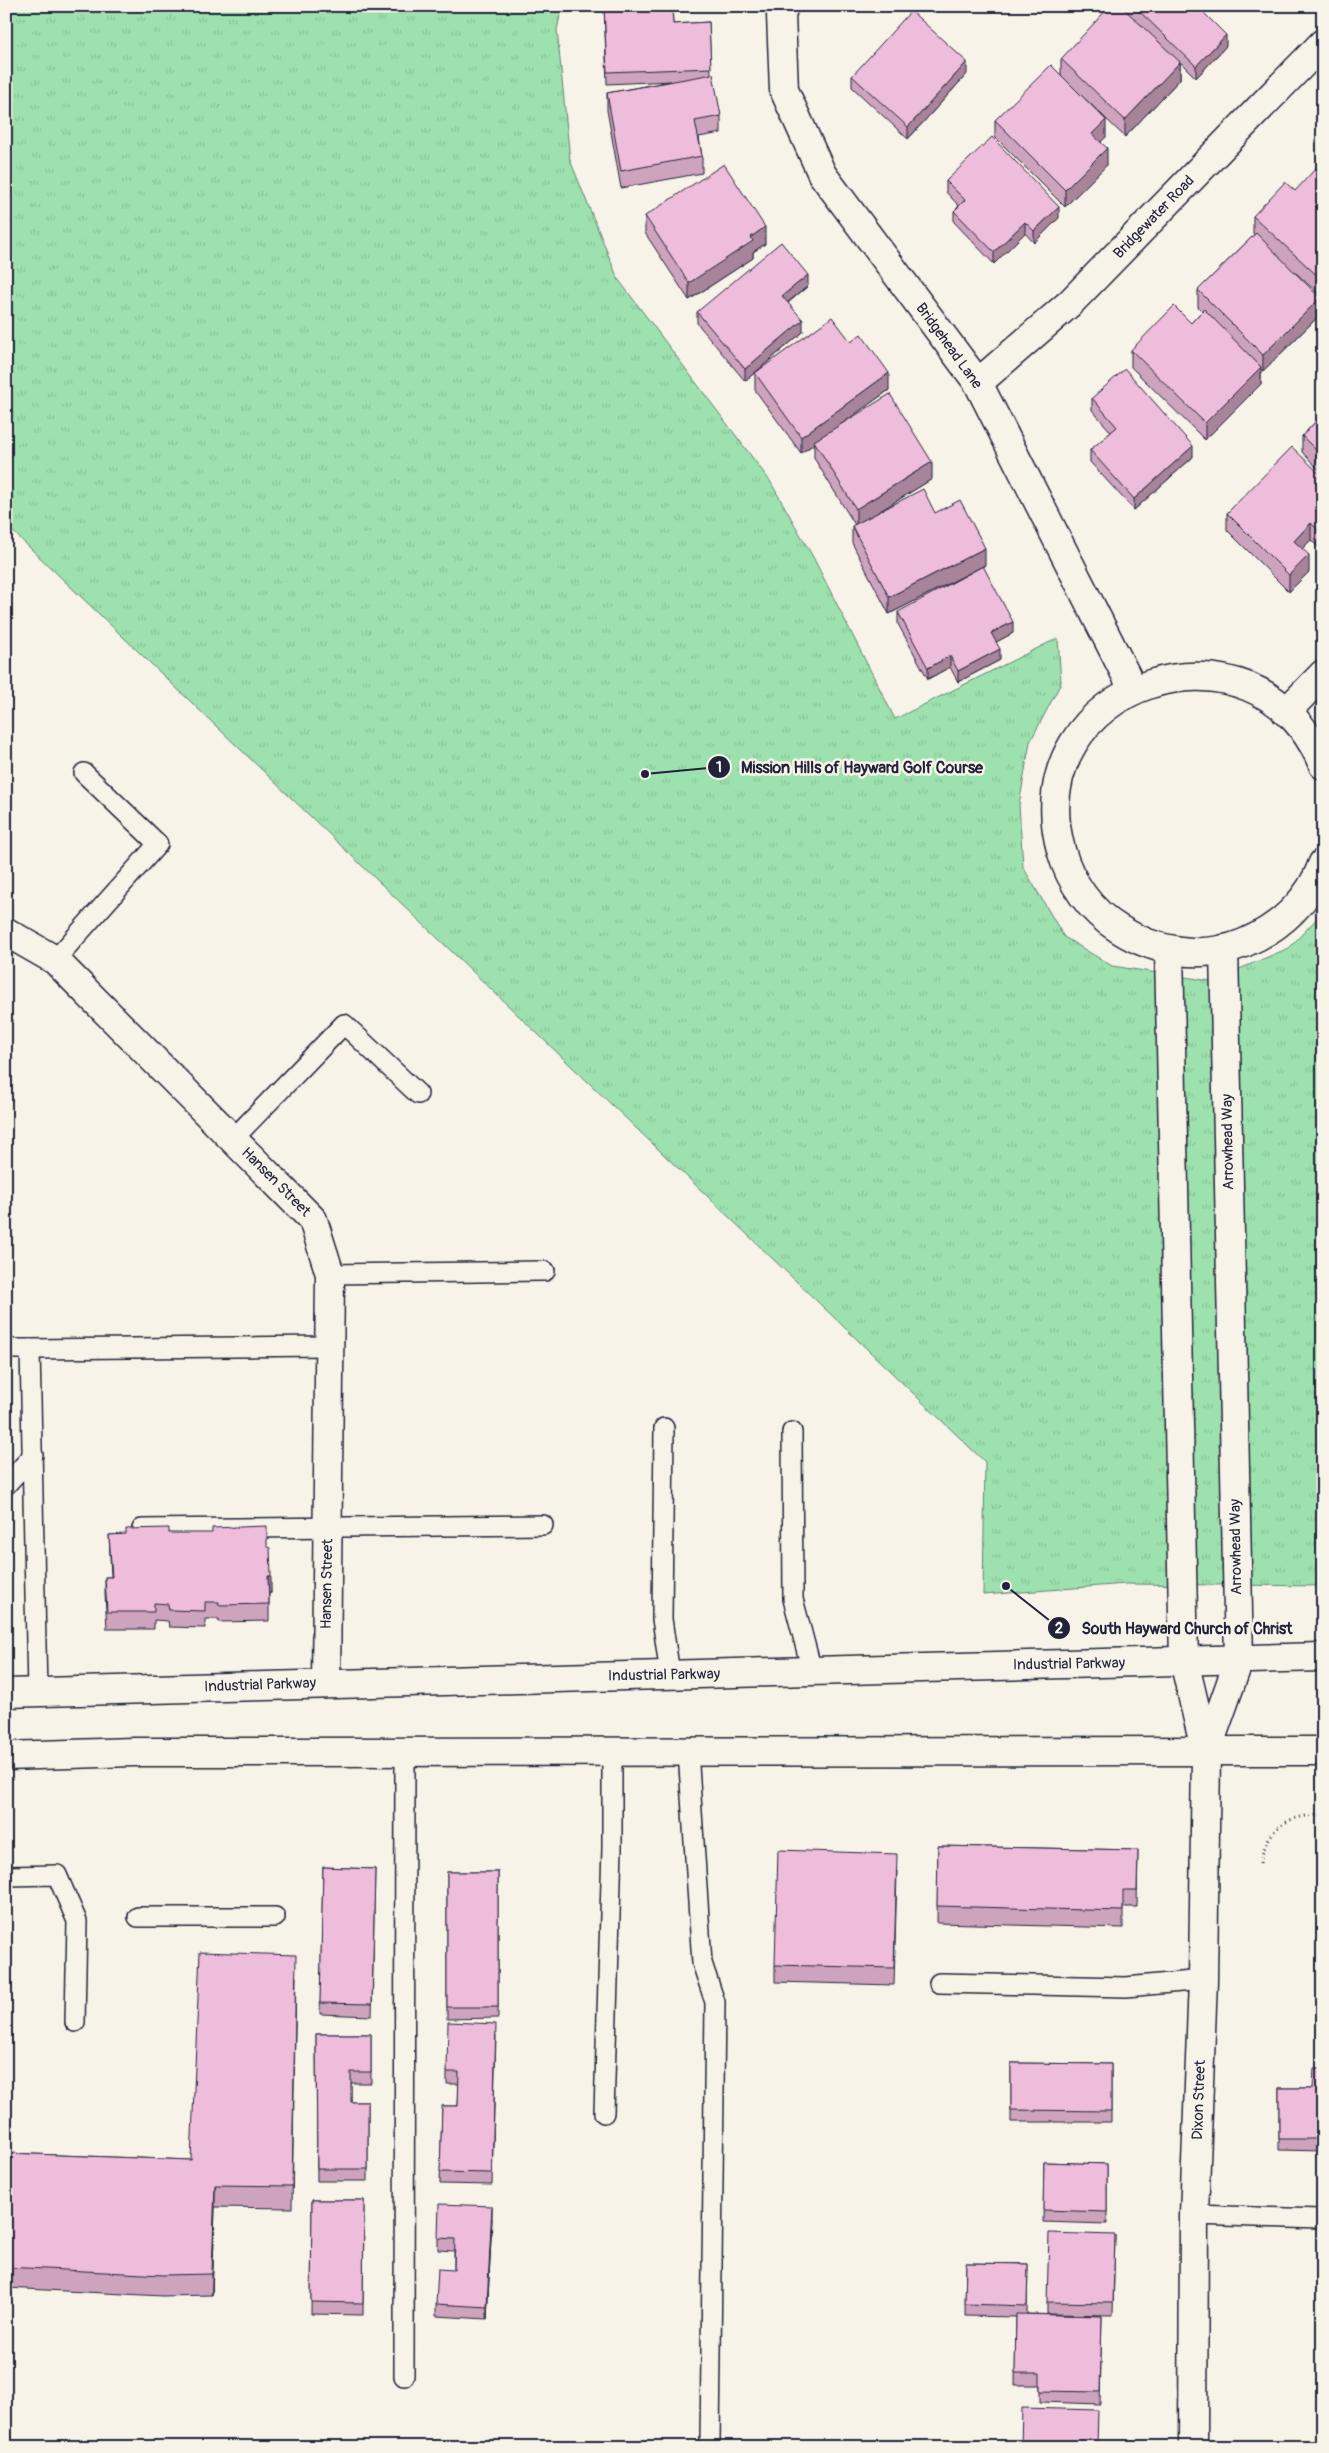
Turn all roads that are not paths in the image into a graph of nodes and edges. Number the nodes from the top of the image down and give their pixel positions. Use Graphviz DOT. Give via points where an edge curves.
graph roads {
  1 [pos="784,6"];
  2 [pos="1323,44"];
  3 [pos="978,383"];
  4 [pos="1323,674"];
  5 [pos="1133,689"];
  6 [pos="1286,712"];
  7 [pos="1323,765"];
  8 [pos="84,774"];
  9 [pos="1323,863"];
  10 [pos="6,932"];
  11 [pos="1224,949"];
  12 [pos="1169,950"];
  13 [pos="55,960"];
  14 [pos="418,1094"];
  15 [pos="233,1139"];
  16 [pos="545,1271"];
  17 [pos="330,1274"];
  18 [pos="329,1346"];
  19 [pos="6,1349"];
  20 [pos="30,1349"];
  21 [pos="664,1428"];
  22 [pos="792,1432"];
  23 [pos="33,1456"];
  24 [pos="6,1485"];
  25 [pos="543,1525"];
  26 [pos="327,1527"];
  27 [pos="136,1529"];
  28 [pos="1323,1657"];
  29 [pos="1239,1660"];
  30 [pos="1184,1661"];
  31 [pos="812,1671"];
  32 [pos="670,1674"];
  33 [pos="326,1683"];
  34 [pos="6,1693"];
  35 [pos="38,1693"];
  36 [pos="688,1751"];
  37 [pos="405,1752"];
  38 [pos="612,1752"];
  39 [pos="1323,1752"];
  40 [pos="1206,1753"];
  41 [pos="6,1756"];
  42 [pos="6,1876"];
  43 [pos="138,1917"];
  44 [pos="274,1917"];
  45 [pos="1203,1980"];
  46 [pos="939,1983"];
  47 [pos="75,2022"];
  48 [pos="604,2113"];
  49 [pos="1194,2215"];
  50 [pos="1320,2219"];
  51 [pos="404,2376"];
  52 [pos="710,2443"];
  53 [pos="1193,2447"];
  1 -- 3 [label="street, Bridgehead Lane" via="781,15 784,90 822,174"];
  2 -- 3 [label="street, Bridgewater Road" via="1070,303"];
  3 -- 5 [label="street, Bridgehead Lane"];
  4 -- 6 [label="street"];
  5 -- 6 [label="street" via="1170,678 1215,678 1248,687"];
  5 -- 12 [label="street" via="1098,714 1082,733 1064,765 1056,800 1058,840 1072,880 1098,914 1130,936"];
  6 -- 7 [label="street" via="1302,728"];
  8 -- 13 [label="lane" via="158,844"];
  9 -- 11 [label="street" via="1312,885 1287,916 1254,938"];
  10 -- 13 [label="street, Hansen Street"];
  11 -- 12 [label="street" via="1206,952"];
  11 -- 29 [label="street, Arrowhead Way"];
  12 -- 30 [label="street"];
  13 -- 15 [label="street, Hansen Street"];
  14 -- 15 [label="lane" via="344,1024"];
  15 -- 17 [label="street, Hansen Street" via="314,1220"];
  16 -- 17 [label="lane"];
  17 -- 18 [label="street, Hansen Street"];
  18 -- 20 [label="lane"];
  18 -- 26 [label="street, Hansen Street"];
  19 -- 20 [label="lane"];
  20 -- 23 [label="lane"];
  21 -- 32 [label="lane" via="662,1619"];
  22 -- 31 [label="lane" via="793,1599"];
  23 -- 24 [label="lane"];
  23 -- 35 [label="lane"];
  25 -- 26 [label="lane"];
  26 -- 27 [label="lane"];
  26 -- 33 [label="street, Hansen Street"];
  28 -- 29 [label="street, Industrial Parkway"];
  29 -- 30 [label="street, Industrial Parkway"];
  29 -- 40 [label="street, Arrowhead Way"];
  30 -- 31 [label="street, Industrial Parkway"];
  30 -- 40 [label="street"];
  31 -- 32 [label="street, Industrial Parkway"];
  32 -- 33 [label="street, Industrial Parkway"];
  33 -- 35 [label="street, Industrial Parkway"];
  34 -- 35 [label="street, Industrial Parkway"];
  36 -- 38 [label="street"];
  36 -- 40 [label="street"];
  36 -- 52 [label="lane" via="702,1963 715,2002"];
  37 -- 38 [label="street"];
  37 -- 41 [label="street" via="133,1752"];
  37 -- 51 [label="lane"];
  38 -- 48 [label="lane"];
  39 -- 40 [label="street"];
  40 -- 45 [label="street, Dixon Street"];
  42 -- 47 [label="lane" via="57,1875 77,1921"];
  43 -- 44 [label="lane"];
  45 -- 46 [label="lane" via="1126,1987"];
  45 -- 49 [label="street, Dixon Street"];
  49 -- 50 [label="lane"];
  49 -- 53 [label="street, Dixon Street"];
}
